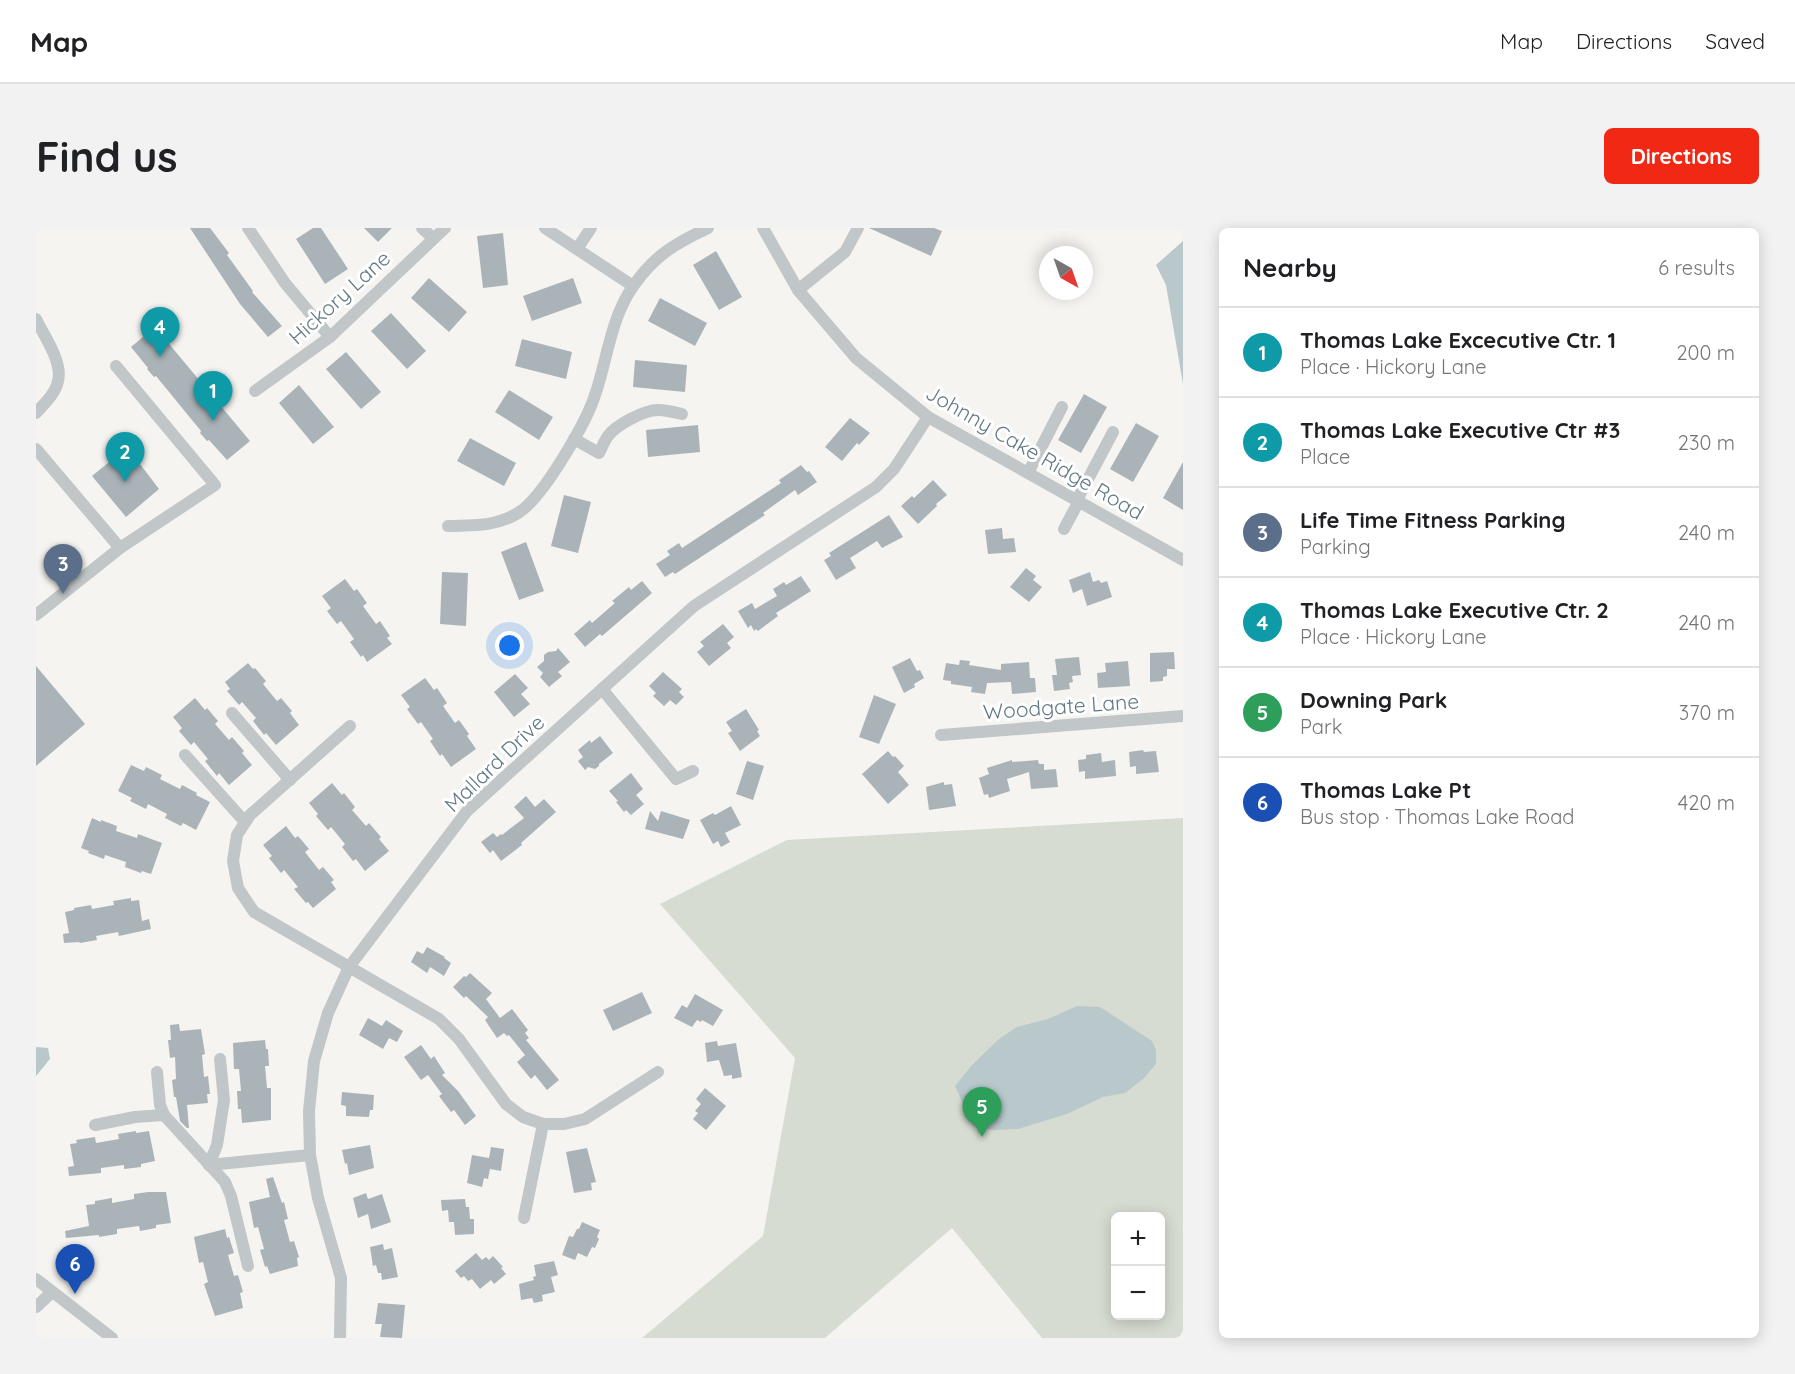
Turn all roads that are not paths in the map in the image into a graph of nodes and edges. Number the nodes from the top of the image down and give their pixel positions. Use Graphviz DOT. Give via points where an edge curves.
graph roads {
  1 [pos="248,228"];
  2 [pos="422,228"];
  3 [pos="445,228"];
  4 [pos="544,228"];
  5 [pos="591,228"];
  6 [pos="708,228"];
  7 [pos="763,228"];
  8 [pos="858,228"];
  9 [pos="433,238"];
  10 [pos="577,249"];
  11 [pos="633,286"];
  12 [pos="798,290"];
  13 [pos="36,319"];
  14 [pos="330,337"];
  15 [pos="116,366"];
  16 [pos="255,391"];
  17 [pos="1062,406"];
  18 [pos="36,413"];
  19 [pos="682,414"];
  20 [pos="928,417"];
  21 [pos="1113,432"];
  22 [pos="574,439"];
  23 [pos="36,448"];
  24 [pos="1028,473"];
  25 [pos="1078,501"];
  26 [pos="448,526"];
  27 [pos="1064,529"];
  28 [pos="120,548"];
  29 [pos="1182,558"];
  30 [pos="36,615"];
  31 [pos="602,689"];
  32 [pos="232,713"];
  33 [pos="1183,716"];
  34 [pos="350,726"];
  35 [pos="941,735"];
  36 [pos="185,756"];
  37 [pos="693,771"];
  38 [pos="290,780"];
  39 [pos="245,822"];
  40 [pos="349,967"];
  41 [pos="219,1059"];
  42 [pos="157,1072"];
  43 [pos="658,1072"];
  44 [pos="164,1115"];
  45 [pos="543,1124"];
  46 [pos="95,1125"];
  47 [pos="310,1155"];
  48 [pos="209,1166"];
  49 [pos="525,1218"];
  50 [pos="248,1266"];
  51 [pos="36,1279"];
  52 [pos="52,1292"];
  53 [pos="36,1307"];
  54 [pos="112,1338"];
  55 [pos="340,1338"];
  1 -- 14 [label="street" via="285,283"];
  2 -- 9 [label="street"];
  3 -- 9 [label="street, Hickory Lane"];
  4 -- 10 [label="street"];
  5 -- 10 [label="street"];
  6 -- 11 [label="street" via="678,242 653,262"];
  7 -- 12 [label="street, Johnny Cake Ridge Road"];
  8 -- 12 [label="street" via="845,252"];
  9 -- 14 [label="street, Hickory Lane"];
  10 -- 11 [label="street"];
  11 -- 22 [label="street" via="615,319 596,394"];
  12 -- 20 [label="street, Johnny Cake Ridge Road" via="856,358"];
  13 -- 18 [label="street" via="59,365 58,382"];
  14 -- 16 [label="street, Hickory Lane"];
  15 -- 28 [label="street" via="215,485"];
  17 -- 24 [label="street"];
  19 -- 22 [label="street" via="651,410 637,416 615,429 599,453"];
  20 -- 24 [label="street, Johnny Cake Ridge Road"];
  20 -- 31 [label="street, Mallard Drive" via="894,469 876,487 694,606"];
  21 -- 25 [label="street"];
  22 -- 26 [label="street" via="538,495 519,513 490,525"];
  23 -- 28 [label="street"];
  24 -- 25 [label="street, Johnny Cake Ridge Road"];
  25 -- 27 [label="street"];
  25 -- 29 [label="street, Johnny Cake Ridge Road"];
  28 -- 30 [label="street"];
  31 -- 37 [label="street" via="676,779"];
  31 -- 40 [label="street, Mallard Drive" via="467,811"];
  32 -- 38 [label="street"];
  33 -- 35 [label="street, Woodgate Lane"];
  34 -- 38 [label="street"];
  36 -- 39 [label="street"];
  38 -- 39 [label="street"];
  39 -- 40 [label="street" via="237,836 232,861 238,888 254,912"];
  40 -- 45 [label="street" via="439,1019 459,1039 506,1104 523,1117"];
  40 -- 47 [label="street, Mallard Drive" via="328,1013 314,1061"];
  41 -- 48 [label="street" via="224,1100 217,1145"];
  42 -- 44 [label="street"];
  43 -- 45 [label="street" via="585,1119 564,1125"];
  44 -- 46 [label="street"];
  44 -- 48 [label="street"];
  45 -- 49 [label="street"];
  47 -- 48 [label="street"];
  47 -- 55 [label="street, Mallard Drive" via="341,1278"];
  48 -- 50 [label="street" via="225,1182 231,1196"];
  51 -- 52 [label="street"];
  52 -- 53 [label="street"];
  52 -- 54 [label="street"];
}
